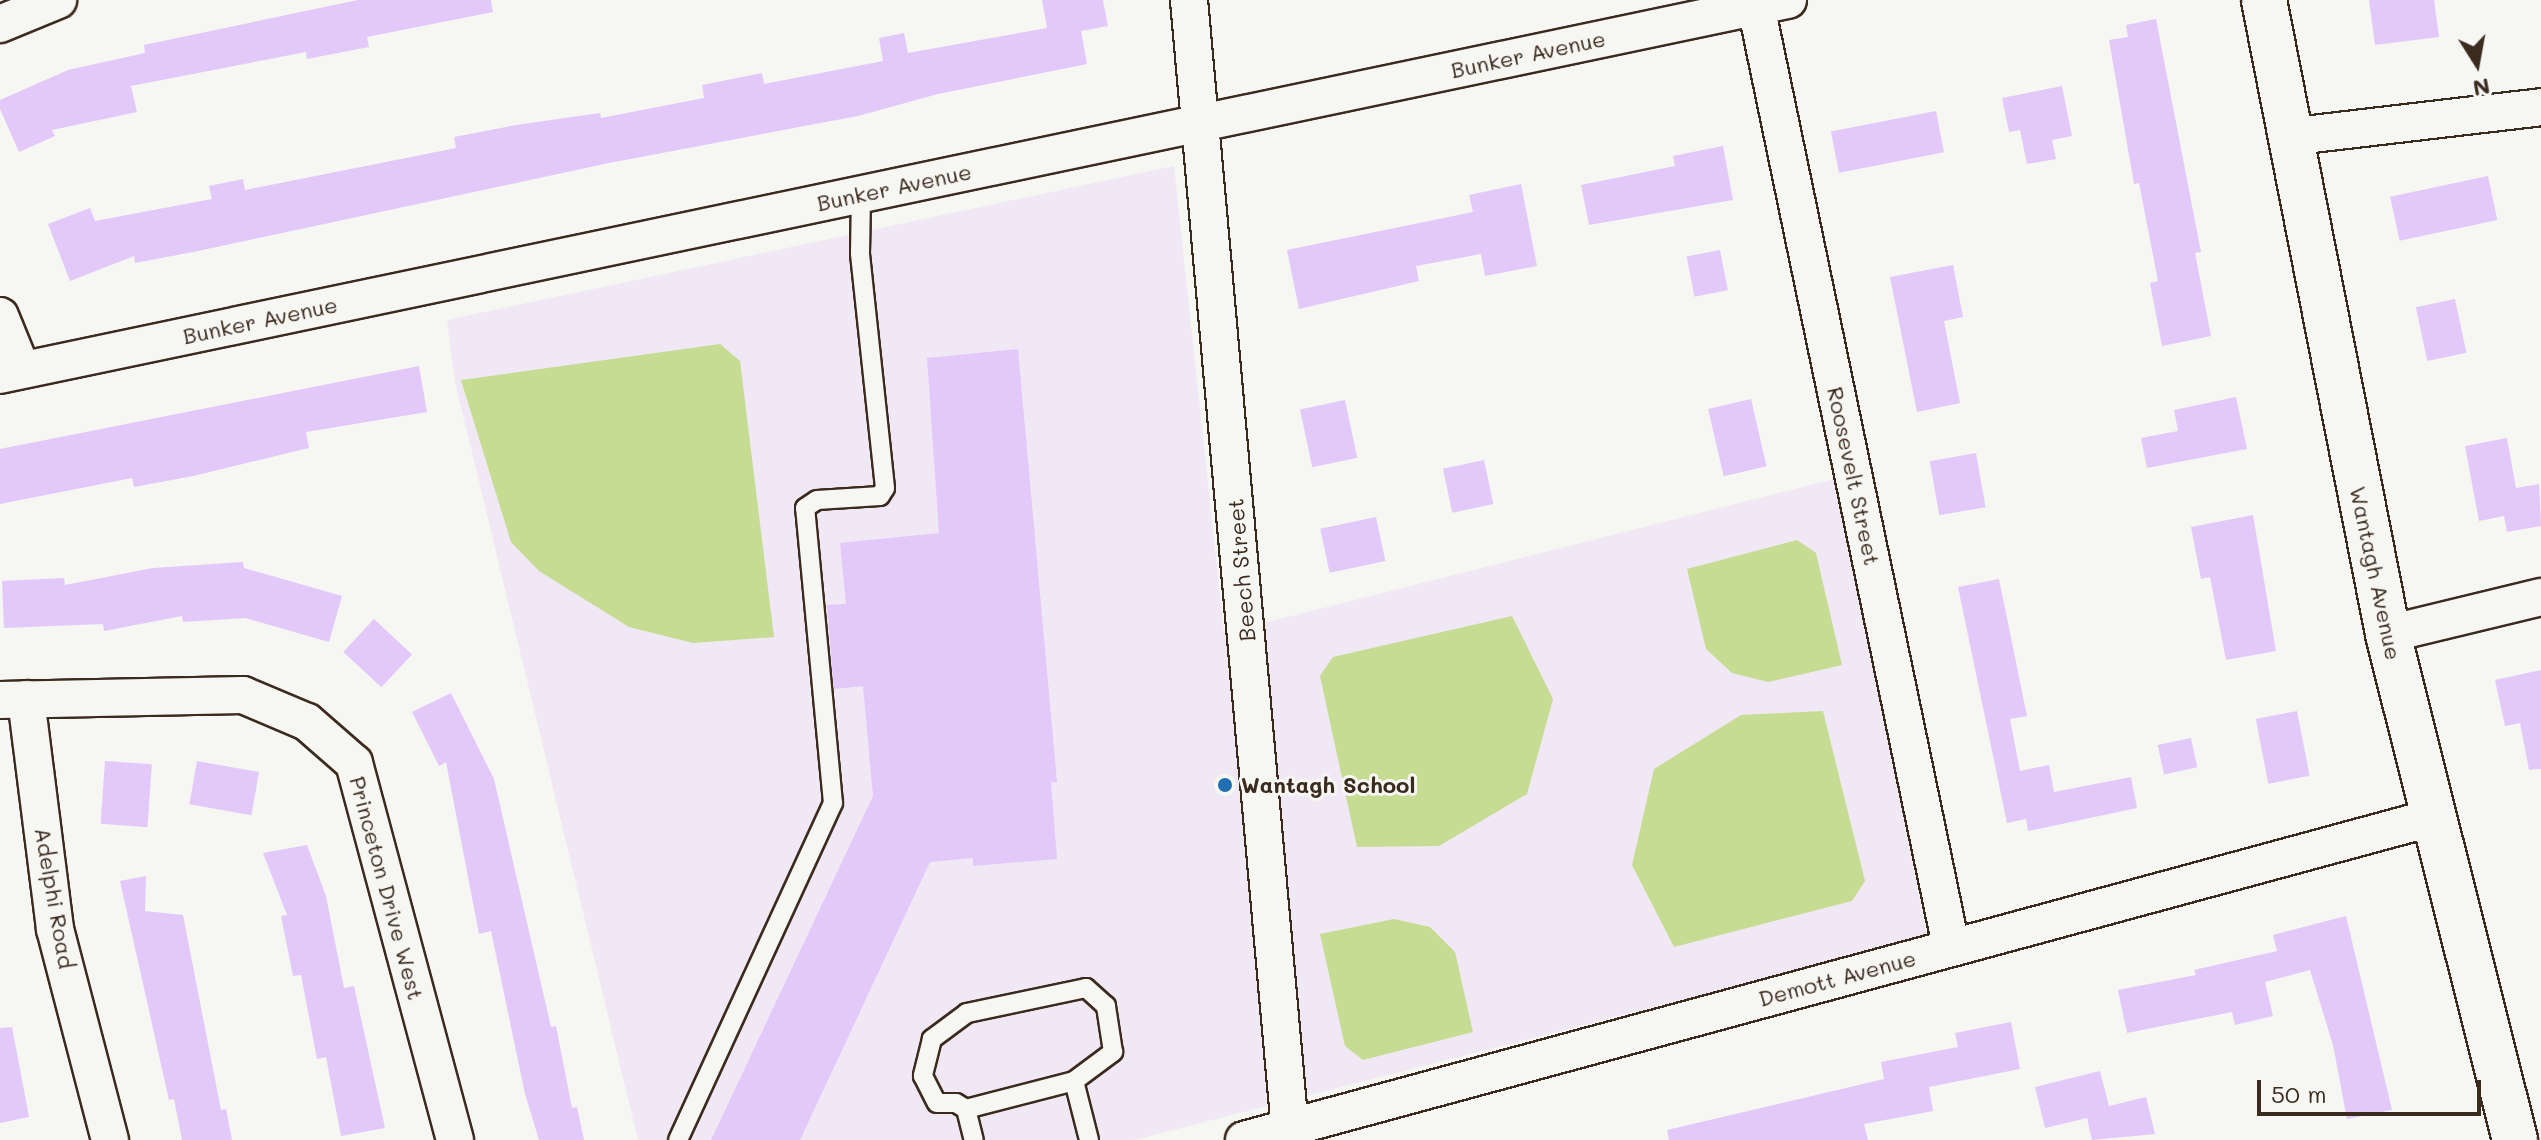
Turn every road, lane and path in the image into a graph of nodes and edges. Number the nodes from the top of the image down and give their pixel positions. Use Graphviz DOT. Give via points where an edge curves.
graph roads {
  1 [pos="58,0"];
  2 [pos="1189,0"];
  3 [pos="2264,0"];
  4 [pos="1772,3"];
  5 [pos="0,24"];
  6 [pos="2541,107"];
  7 [pos="1201,123"];
  8 [pos="2287,137"];
  9 [pos="861,194"];
  10 [pos="0,316"];
  11 [pos="11,372"];
  12 [pos="2541,597"];
  13 [pos="2388,634"];
  14 [pos="13,700"];
  15 [pos="2431,818"];
  16 [pos="1951,946"];
  17 [pos="1074,1081"];
  18 [pos="966,1109"];
  19 [pos="1290,1134"];
  20 [pos="110,1140"];
  21 [pos="455,1140"];
  22 [pos="678,1140"];
  23 [pos="974,1140"];
  24 [pos="1089,1140"];
  25 [pos="1244,1140"];
  26 [pos="2515,1140"];
  1 -- 5 [label="street"];
  2 -- 7 [label="street, Beech Street"];
  3 -- 8 [label="main road, Wantagh Avenue"];
  4 -- 7 [label="street, Bunker Avenue"];
  4 -- 16 [label="street, Roosevelt Street"];
  6 -- 8 [label="street"];
  7 -- 9 [label="street, Bunker Avenue"];
  7 -- 19 [label="street, Beech Street"];
  8 -- 13 [label="main road, Wantagh Avenue"];
  9 -- 11 [label="street, Bunker Avenue"];
  9 -- 22 [label="lane" via="860,253 885,488 880,496 817,500 805,508 833,803"];
  10 -- 11 [label="street"];
  12 -- 13 [label="street"];
  13 -- 15 [label="main road, Wantagh Avenue"];
  14 -- 20 [label="street, Adelphi Road" via="55,929"];
  14 -- 21 [label="street, Princeton Drive West" via="243,695 307,722 354,763"];
  15 -- 16 [label="street, Demott Avenue"];
  15 -- 26 [label="main road, Wantagh Avenue"];
  16 -- 19 [label="street, Demott Avenue"];
  17 -- 18 [label="lane"];
  17 -- 18 [label="lane" via="1113,1052 1106,1006 1086,988 967,1013 932,1039 923,1076 937,1103"];
  17 -- 24 [label="lane"];
  18 -- 23 [label="lane"];
  19 -- 25 [label="street, Demott Avenue"];
}
